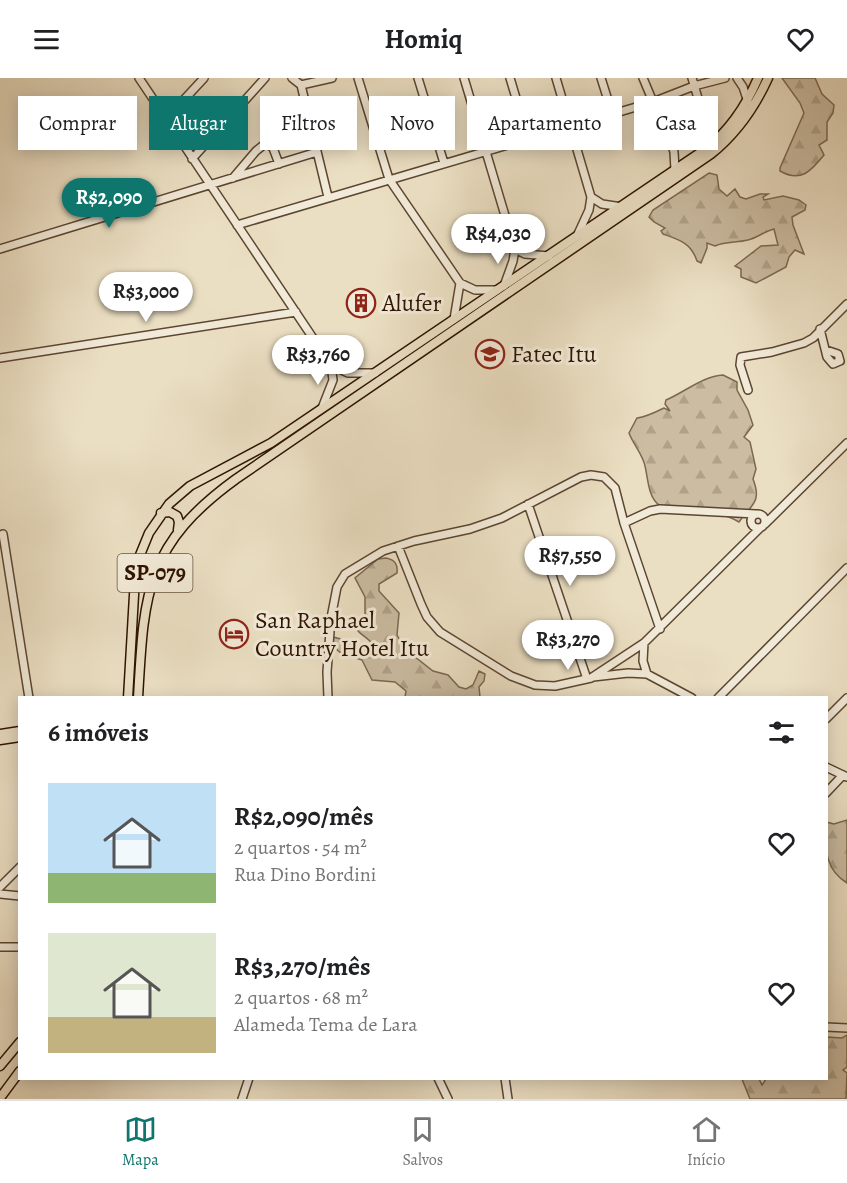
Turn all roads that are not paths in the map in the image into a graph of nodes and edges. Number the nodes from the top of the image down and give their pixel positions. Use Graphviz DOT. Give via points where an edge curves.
graph roads {
  1 [pos="204,78"];
  2 [pos="265,78"];
  3 [pos="292,78"];
  4 [pos="332,78"];
  5 [pos="358,78"];
  6 [pos="418,78"];
  7 [pos="464,78"];
  8 [pos="510,78"];
  9 [pos="556,78"];
  10 [pos="601,78"];
  11 [pos="644,78"];
  12 [pos="692,78"];
  13 [pos="724,78"];
  14 [pos="737,78"];
  15 [pos="758,78"];
  16 [pos="768,78"];
  17 [pos="141,79"];
  18 [pos="301,86"];
  19 [pos="694,86"];
  20 [pos="152,96"];
  21 [pos="187,96"];
  22 [pos="470,96"];
  23 [pos="515,96"];
  24 [pos="561,96"];
  25 [pos="607,96"];
  26 [pos="653,96"];
  27 [pos="669,96"];
  28 [pos="697,96"];
  29 [pos="748,102"];
  30 [pos="718,131"];
  31 [pos="725,132"];
  32 [pos="718,138"];
  33 [pos="186,150"];
  34 [pos="486,150"];
  35 [pos="577,150"];
  36 [pos="703,150"];
  37 [pos="317,152"];
  38 [pos="674,152"];
  39 [pos="192,159"];
  40 [pos="691,159"];
  41 [pos="444,163"];
  42 [pos="279,164"];
  43 [pos="675,170"];
  44 [pos="233,178"];
  45 [pos="389,179"];
  46 [pos="211,186"];
  47 [pos="328,197"];
  48 [pos="591,197"];
  49 [pos="622,207"];
  50 [pos="237,225"];
  51 [pos="576,238"];
  52 [pos="0,249"];
  53 [pos="514,249"];
  54 [pos="549,256"];
  55 [pos="460,283"];
  56 [pos="501,288"];
  57 [pos="847,304"];
  58 [pos="296,312"];
  59 [pos="454,320"];
  60 [pos="820,329"];
  61 [pos="826,350"];
  62 [pos="0,358"];
  63 [pos="331,365"];
  64 [pos="375,373"];
  65 [pos="748,390"];
  66 [pos="321,410"];
  67 [pos="847,443"];
  68 [pos="528,504"];
  69 [pos="740,512"];
  70 [pos="777,512"];
  71 [pos="161,513"];
  72 [pos="758,514"];
  73 [pos="750,522"];
  74 [pos="624,523"];
  75 [pos="763,526"];
  76 [pos="178,531"];
  77 [pos="3,534"];
  78 [pos="749,540"];
  79 [pos="398,546"];
  80 [pos="847,568"];
  81 [pos="660,629"];
  82 [pos="644,643"];
  83 [pos="647,674"];
  84 [pos="589,678"];
  85 [pos="28,696"];
  86 [pos="128,696"];
  87 [pos="138,696"];
  88 [pos="328,696"];
  89 [pos="688,696"];
  90 [pos="720,696"];
  91 [pos="847,698"];
  92 [pos="828,717"];
  93 [pos="18,731"];
  94 [pos="0,734"];
  95 [pos="18,737"];
  96 [pos="0,740"];
  97 [pos="828,768"];
  98 [pos="845,776"];
  99 [pos="828,791"];
  100 [pos="18,869"];
  101 [pos="0,887"];
  102 [pos="0,894"];
  103 [pos="18,896"];
  104 [pos="0,947"];
  105 [pos="18,947"];
  106 [pos="828,1027"];
  107 [pos="847,1028"];
  108 [pos="18,1044"];
  109 [pos="0,1066"];
  110 [pos="18,1074"];
  111 [pos="248,1080"];
  112 [pos="439,1080"];
  113 [pos="505,1080"];
  114 [pos="0,1098"];
  115 [pos="242,1099"];
  116 [pos="448,1099"];
  117 [pos="508,1099"];
  1 -- 21 [label="street"];
  2 -- 39 [label="street"];
  3 -- 18 [label="street"];
  4 -- 18 [label="street"];
  5 -- 45 [label="street"];
  6 -- 41 [label="street"];
  7 -- 22 [label="street"];
  8 -- 23 [label="street"];
  9 -- 24 [label="street"];
  10 -- 25 [label="street"];
  11 -- 26 [label="street"];
  12 -- 19 [label="street"];
  13 -- 19 [label="street"];
  14 -- 29 [label="street"];
  15 -- 29 [label="main road, SP-079"];
  16 -- 76 [label="main road, SP-079" via="741,126 711,154 236,479 200,506"];
  17 -- 20 [label="street"];
  18 -- 37 [label="street"];
  19 -- 27 [label="street"];
  19 -- 28 [label="street"];
  29 -- 31 [label="main road, SP-079"];
  30 -- 31 [label="street"];
  31 -- 32 [label="main road, SP-079"];
  33 -- 39 [label="street"];
  34 -- 41 [label="street"];
  34 -- 53 [label="street"];
  35 -- 48 [label="street"];
  36 -- 40 [label="main road, SP-079"];
  37 -- 42 [label="street"];
  37 -- 47 [label="street"];
  38 -- 40 [label="street"];
  38 -- 43 [label="street"];
  39 -- 46 [label="street"];
  40 -- 43 [label="main road, SP-079"];
  41 -- 45 [label="street"];
  42 -- 44 [label="street"];
  42 -- 44 [label="street" via="273,148 266,143"];
  43 -- 49 [label="main road, SP-079"];
  44 -- 46 [label="street"];
  45 -- 47 [label="street"];
  45 -- 55 [label="street"];
  46 -- 50 [label="street"];
  46 -- 52 [label="street"];
  47 -- 50 [label="street"];
  48 -- 49 [label="street" via="602,204"];
  48 -- 51 [label="street"];
  49 -- 51 [label="main road, SP-079"];
  50 -- 58 [label="street"];
  51 -- 54 [label="main road, SP-079"];
  53 -- 54 [label="street"];
  53 -- 56 [label="street"];
  54 -- 56 [label="main road, SP-079"];
  55 -- 56 [label="street" via="475,290"];
  55 -- 59 [label="street"];
  56 -- 59 [label="main road, SP-079"];
  57 -- 60 [label="street"];
  58 -- 62 [label="street"];
  58 -- 63 [label="street"];
  59 -- 64 [label="main road, SP-079"];
  60 -- 61 [label="street"];
  60 -- 65 [label="street" via="804,343 741,357"];
  63 -- 64 [label="street" via="348,373"];
  63 -- 66 [label="street" via="333,380"];
  64 -- 66 [label="main road, SP-079"];
  66 -- 71 [label="main road, SP-079" via="264,448 190,486"];
  67 -- 70 [label="street"];
  68 -- 74 [label="street" via="581,477 597,475 615,488"];
  68 -- 79 [label="street" via="502,519"];
  68 -- 84 [label="street"];
  69 -- 72 [label="street"];
  69 -- 73 [label="street"];
  69 -- 74 [label="street" via="660,509"];
  70 -- 72 [label="street"];
  70 -- 75 [label="street"];
  71 -- 76 [label="main road" via="177,516"];
  71 -- 86 [label="main road, SP-079" via="137,567"];
  72 -- 73 [label="street"];
  72 -- 75 [label="street" via="765,518"];
  73 -- 75 [label="street" via="755,528"];
  73 -- 78 [label="street"];
  74 -- 81 [label="street"];
  75 -- 78 [label="street"];
  76 -- 87 [label="main road, SP-079" via="160,559 145,605"];
  77 -- 85 [label="street"];
  78 -- 81 [label="street"];
  79 -- 84 [label="street" via="427,617 440,632 525,682 555,686"];
  79 -- 88 [label="street" via="366,560 340,579 332,618"];
  80 -- 90 [label="street"];
  81 -- 82 [label="street"];
  82 -- 83 [label="street"];
  82 -- 84 [label="street"];
  83 -- 84 [label="street" via="628,672"];
  83 -- 89 [label="street"];
  91 -- 92 [label="street"];
  93 -- 94 [label="main road"];
  95 -- 96 [label="main road"];
  97 -- 98 [label="street"];
  98 -- 99 [label="street"];
  100 -- 101 [label="street"];
  102 -- 103 [label="street"];
  104 -- 105 [label="street"];
  106 -- 107 [label="street"];
  108 -- 109 [label="main road"];
  110 -- 114 [label="main road"];
  111 -- 115 [label="street"];
  112 -- 116 [label="street"];
  113 -- 117 [label="street"];
}
